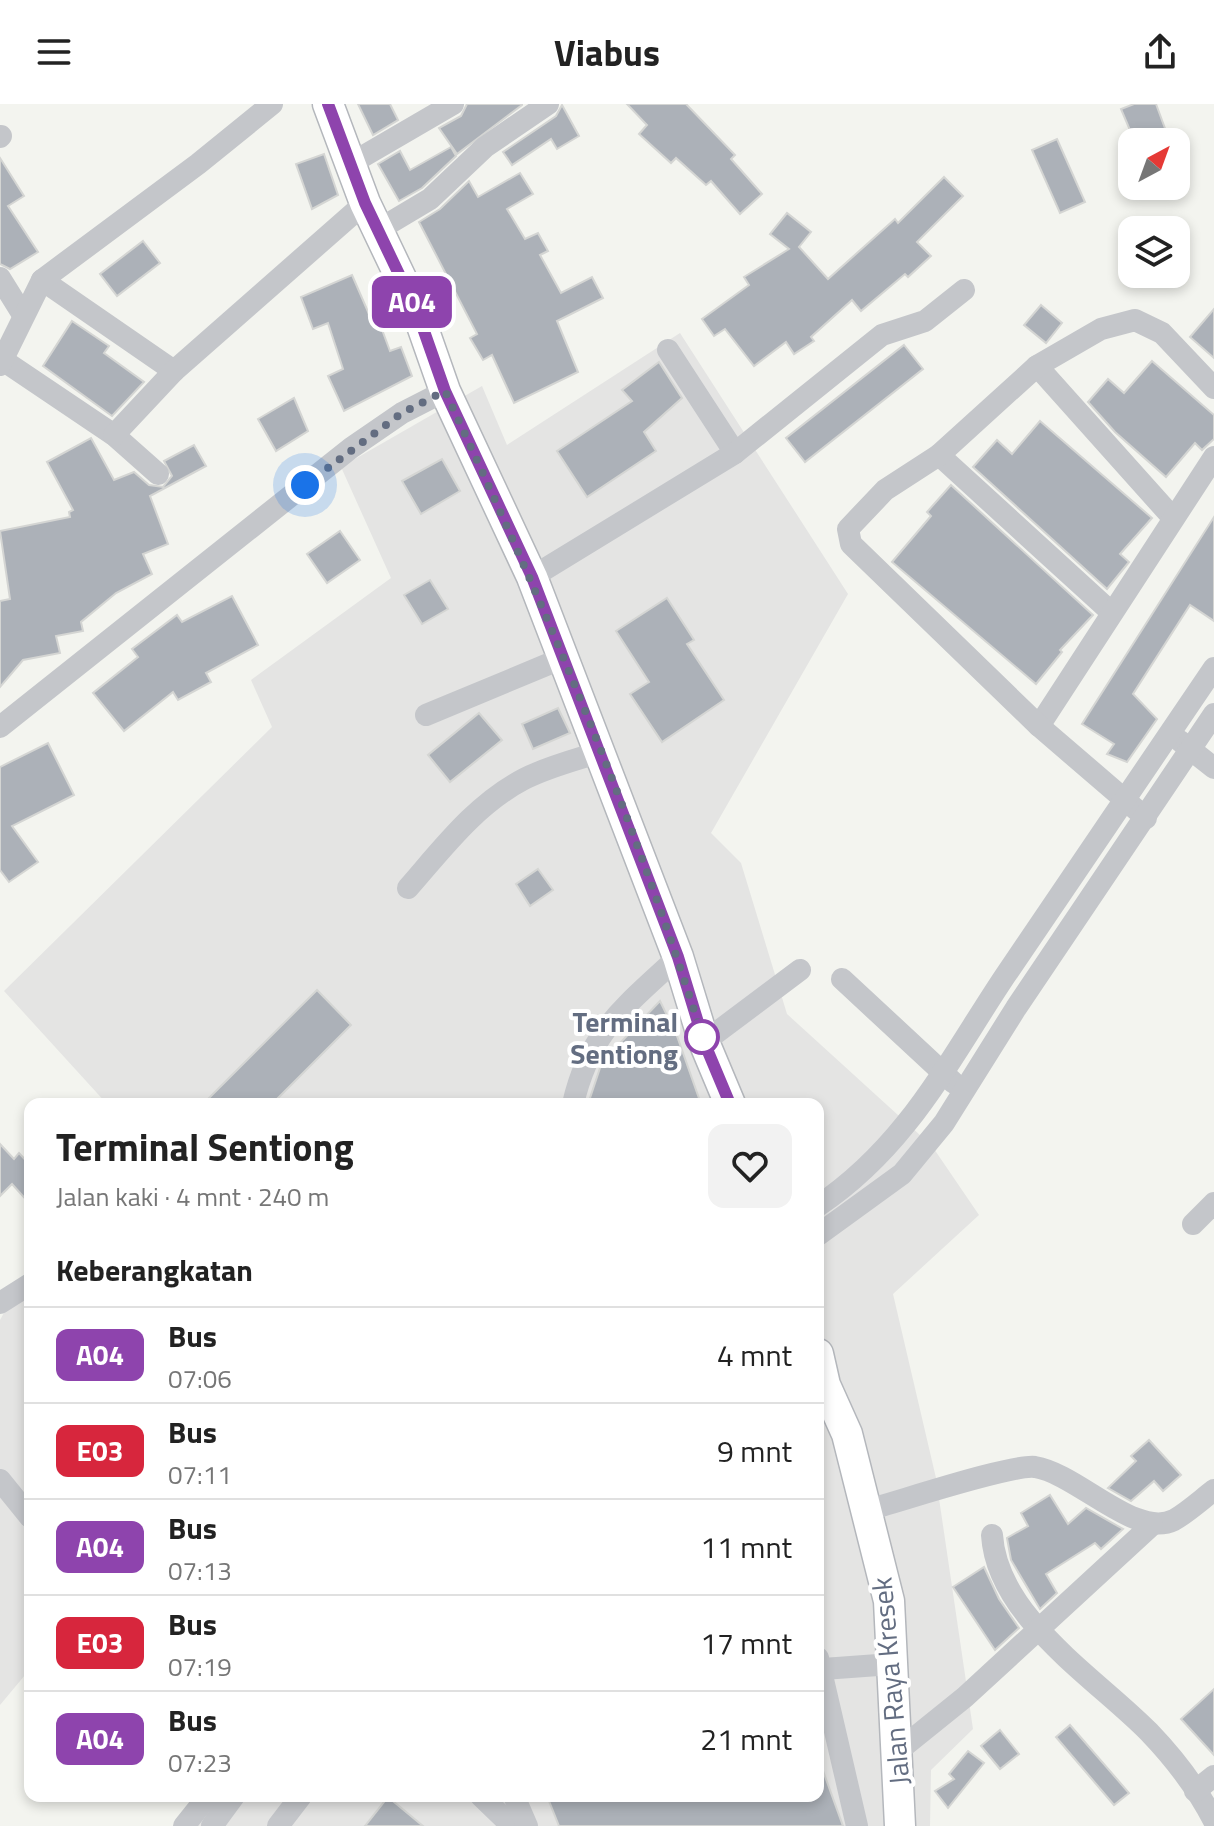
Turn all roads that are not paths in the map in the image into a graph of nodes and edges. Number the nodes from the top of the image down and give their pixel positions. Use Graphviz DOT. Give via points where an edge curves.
graph roads {
  1 [pos="272,104"];
  2 [pos="328,104"];
  3 [pos="453,104"];
  4 [pos="548,104"];
  5 [pos="350,164"];
  6 [pos="365,203"];
  7 [pos="378,230"];
  8 [pos="0,278"];
  9 [pos="42,280"];
  10 [pos="964,290"];
  11 [pos="23,315"];
  12 [pos="668,350"];
  13 [pos="2,363"];
  14 [pos="1037,366"];
  15 [pos="174,371"];
  16 [pos="1214,388"];
  17 [pos="445,391"];
  18 [pos="114,435"];
  19 [pos="735,453"];
  20 [pos="939,455"];
  21 [pos="1214,457"];
  22 [pos="158,474"];
  23 [pos="1173,518"];
  24 [pos="532,577"];
  25 [pos="1111,612"];
  26 [pos="563,658"];
  27 [pos="1214,668"];
  28 [pos="1214,714"];
  29 [pos="426,715"];
  30 [pos="1039,726"];
  31 [pos="0,727"];
  32 [pos="1170,733"];
  33 [pos="1190,749"];
  34 [pos="600,752"];
  35 [pos="1214,768"];
  36 [pos="1125,800"];
  37 [pos="1146,818"];
  38 [pos="408,888"];
  39 [pos="678,957"];
  40 [pos="800,970"];
  41 [pos="842,979"];
  42 [pos="704,1042"];
  43 [pos="943,1074"];
  44 [pos="964,1091"];
  45 [pos="574,1098"];
  46 [pos="727,1098"];
  47 [pos="824,1202"];
  48 [pos="1214,1203"];
  49 [pos="1193,1224"];
  50 [pos="824,1231"];
  51 [pos="24,1288"];
  52 [pos="0,1303"];
  53 [pos="824,1391"];
  54 [pos="0,1480"];
  55 [pos="1214,1490"];
  56 [pos="24,1510"];
  57 [pos="867,1510"];
  58 [pos="1152,1525"];
  59 [pos="992,1535"];
  60 [pos="1037,1631"];
  61 [pos="824,1663"];
  62 [pos="892,1664"];
  63 [pos="824,1681"];
  64 [pos="898,1751"];
  65 [pos="1214,1776"];
  66 [pos="1195,1791"];
  67 [pos="203,1802"];
  68 [pos="230,1802"];
  69 [pos="296,1802"];
  70 [pos="487,1802"];
  71 [pos="517,1802"];
  72 [pos="1214,1821"];
  73 [pos="184,1826"];
  74 [pos="212,1826"];
  75 [pos="278,1826"];
  76 [pos="512,1826"];
  77 [pos="527,1826"];
  78 [pos="857,1826"];
  79 [pos="900,1826"];
  1 -- 9 [label="street"];
  2 -- 5 [label="main road"];
  3 -- 5 [label="street"];
  4 -- 7 [label="street" via="485,147 430,199"];
  5 -- 6 [label="main road"];
  6 -- 7 [label="main road"];
  6 -- 15 [label="street"];
  7 -- 17 [label="main road" via="418,314"];
  8 -- 11 [label="street"];
  9 -- 11 [label="street"];
  9 -- 15 [label="street"];
  10 -- 19 [label="street" via="925,321 882,335"];
  11 -- 13 [label="street"];
  12 -- 19 [label="street"];
  13 -- 18 [label="street"];
  14 -- 16 [label="street" via="1101,329 1135,320 1162,333"];
  14 -- 20 [label="street"];
  14 -- 23 [label="street"];
  15 -- 18 [label="street"];
  17 -- 24 [label="main road"];
  17 -- 31 [label="street" via="351,448"];
  18 -- 22 [label="street"];
  19 -- 24 [label="street"];
  20 -- 25 [label="street"];
  20 -- 30 [label="street" via="885,490 847,536"];
  21 -- 23 [label="street"];
  23 -- 25 [label="street"];
  24 -- 26 [label="main road"];
  25 -- 30 [label="street"];
  26 -- 29 [label="street"];
  26 -- 34 [label="main road"];
  27 -- 32 [label="street"];
  28 -- 33 [label="street"];
  30 -- 36 [label="street"];
  32 -- 33 [label="street"];
  32 -- 36 [label="street"];
  33 -- 35 [label="street"];
  33 -- 37 [label="street"];
  34 -- 38 [label="street" via="527,777 499,793"];
  34 -- 39 [label="main road"];
  36 -- 37 [label="street"];
  36 -- 43 [label="street"];
  37 -- 44 [label="street"];
  39 -- 42 [label="main road"];
  39 -- 45 [label="street" via="605,1026"];
  40 -- 42 [label="street"];
  41 -- 43 [label="street"];
  42 -- 46 [label="main road"];
  43 -- 44 [label="street"];
  43 -- 47 [label="street" via="886,1151"];
  44 -- 50 [label="street" via="902,1174"];
  48 -- 49 [label="street"];
  51 -- 52 [label="street"];
  53 -- 57 [label="main road, Jalan Raya Kresek" via="847,1434"];
  54 -- 56 [label="street"];
  55 -- 58 [label="street" via="1173,1520"];
  57 -- 58 [label="street" via="1032,1467 1068,1478"];
  57 -- 62 [label="main road, Jalan Raya Kresek" via="889,1601"];
  58 -- 60 [label="street"];
  59 -- 60 [label="street" via="999,1569"];
  60 -- 64 [label="street"];
  60 -- 66 [label="street" via="1150,1733"];
  61 -- 62 [label="street"];
  62 -- 64 [label="main road, Jalan Raya Kresek"];
  63 -- 78 [label="street"];
  64 -- 79 [label="main road, Jalan Raya Kresek"];
  65 -- 66 [label="street"];
  66 -- 72 [label="street"];
  67 -- 73 [label="street"];
  68 -- 74 [label="street"];
  69 -- 75 [label="street"];
  70 -- 76 [label="street"];
  71 -- 77 [label="street"];
}
